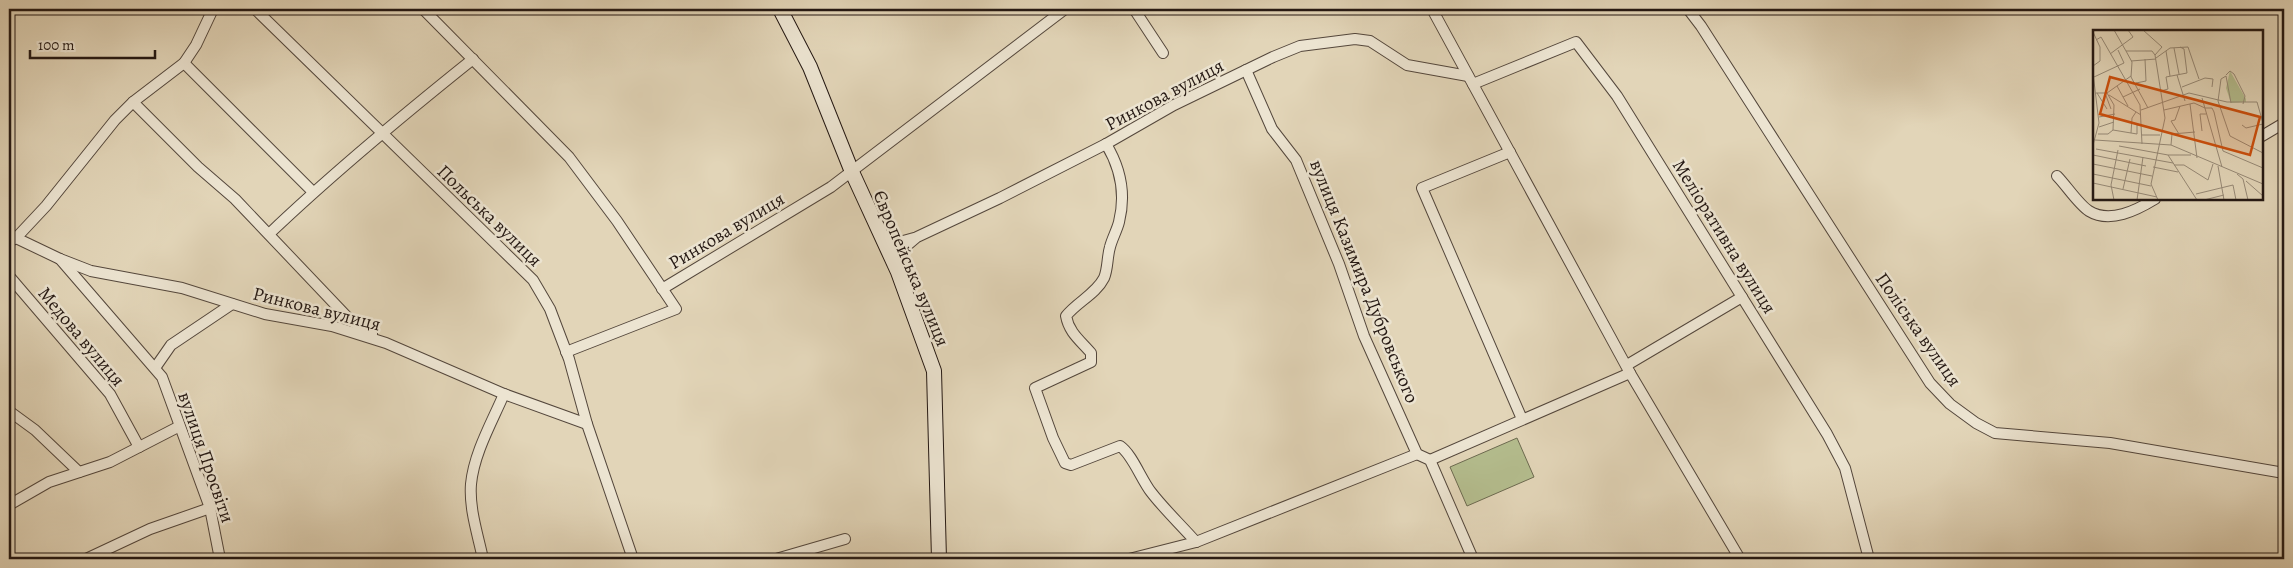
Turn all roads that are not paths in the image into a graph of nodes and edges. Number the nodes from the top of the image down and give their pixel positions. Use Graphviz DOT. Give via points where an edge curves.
graph roads {
  1 [pos="213,9"];
  2 [pos="255,9"];
  3 [pos="423,9"];
  4 [pos="780,9"];
  5 [pos="1065,9"];
  6 [pos="1134,9"];
  7 [pos="1432,9"];
  8 [pos="1688,9"];
  9 [pos="1163,53"];
  10 [pos="474,59"];
  11 [pos="184,63"];
  12 [pos="1246,70"];
  13 [pos="1470,80"];
  14 [pos="133,102"];
  15 [pos="2284,123"];
  16 [pos="381,134"];
  17 [pos="2263,135"];
  18 [pos="1106,144"];
  19 [pos="1510,152"];
  20 [pos="852,172"];
  21 [pos="2057,176"];
  22 [pos="313,192"];
  23 [pos="2153,200"];
  24 [pos="269,234"];
  25 [pos="917,237"];
  26 [pos="13,240"];
  27 [pos="885,246"];
  28 [pos="60,259"];
  29 [pos="891,259"];
  30 [pos="9,276"];
  31 [pos="662,289"];
  32 [pos="1742,297"];
  33 [pos="232,304"];
  34 [pos="386,343"];
  35 [pos="566,352"];
  36 [pos="155,368"];
  37 [pos="1628,369"];
  38 [pos="504,394"];
  39 [pos="9,411"];
  40 [pos="1522,419"];
  41 [pos="587,424"];
  42 [pos="178,428"];
  43 [pos="139,447"];
  44 [pos="1417,454"];
  45 [pos="1430,460"];
  46 [pos="79,472"];
  47 [pos="2284,473"];
  48 [pos="9,506"];
  49 [pos="210,508"];
  50 [pos="845,539"];
  51 [pos="1196,542"];
  52 [pos="86,559"];
  53 [pos="220,559"];
  54 [pos="484,559"];
  55 [pos="632,559"];
  56 [pos="776,559"];
  57 [pos="939,559"];
  58 [pos="1129,559"];
  59 [pos="1473,559"];
  60 [pos="1740,559"];
  61 [pos="1869,559"];
  1 -- 11 [label="street"];
  2 -- 16 [label="street, Польська вулиця"];
  3 -- 10 [label="street"];
  4 -- 20 [label="main road, Європейська вулиця" via="810,67"];
  5 -- 20 [label="street, Ринкова вулиця"];
  6 -- 9 [label="street"];
  7 -- 13 [label="street"];
  8 -- 47 [label="street, Поліська вулиця" via="1702,26 1930,383 1950,404 1995,433 2110,443"];
  10 -- 16 [label="street"];
  10 -- 31 [label="street" via="569,157"];
  11 -- 14 [label="street"];
  11 -- 22 [label="street"];
  12 -- 13 [label="street, Ринкова вулиця" via="1300,46 1355,39 1370,41 1407,65"];
  12 -- 18 [label="street, Ринкова вулиця" via="1174,105"];
  12 -- 44 [label="street, вулиця Казимира Дубровського" via="1272,129 1296,160 1339,264 1364,336"];
  13 -- 19 [label="street"];
  13 -- 32 [label="street, Меліоративна вулиця" via="1576,42 1617,96"];
  14 -- 24 [label="street"];
  14 -- 26 [label="street" via="114,120 46,206"];
  15 -- 17 [label="street"];
  16 -- 22 [label="street"];
  16 -- 35 [label="street, Польська вулиця" via="533,280 550,309"];
  18 -- 25 [label="street, Ринкова вулиця"];
  18 -- 51 [label="street" via="1120,177 1122,200 1119,221 1109,249 1104,278 1066,316 1074,335 1092,353 1092,362 1035,388 1065,463 1072,465 1120,446 1127,451 1152,494"];
  19 -- 37 [label="street"];
  19 -- 40 [label="street" via="1422,188"];
  20 -- 27 [label="main road, Європейська вулиця"];
  20 -- 31 [label="street, Ринкова вулиця"];
  21 -- 23 [label="street" via="2089,211 2111,216 2138,209"];
  22 -- 24 [label="street"];
  24 -- 34 [label="street" via="351,322"];
  25 -- 27 [label="street"];
  25 -- 29 [label="street, Ринкова вулиця"];
  26 -- 28 [label="street, Ринкова вулиця"];
  27 -- 29 [label="main road, Європейська вулиця"];
  28 -- 33 [label="street, Ринкова вулиця" via="91,271 182,288"];
  28 -- 36 [label="street, вулиця Просвіти"];
  29 -- 57 [label="main road, Європейська вулиця" via="918,321 934,371"];
  30 -- 43 [label="street, Медова вулиця" via="110,394"];
  31 -- 35 [label="street, Ринкова вулиця" via="676,309"];
  32 -- 37 [label="street"];
  32 -- 61 [label="street, Меліоративна вулиця" via="1845,468"];
  33 -- 34 [label="street, Ринкова вулиця" via="265,314 332,326"];
  33 -- 36 [label="street" via="171,345"];
  34 -- 38 [label="street, Ринкова вулиця"];
  35 -- 41 [label="street, Польська вулиця"];
  36 -- 42 [label="street, вулиця Просвіти" via="162,377"];
  37 -- 40 [label="street"];
  37 -- 60 [label="street"];
  38 -- 41 [label="street, Ринкова вулиця"];
  38 -- 54 [label="street" via="482,445 471,483 473,518"];
  39 -- 46 [label="street"];
  40 -- 45 [label="street"];
  41 -- 55 [label="street, Польська вулиця"];
  42 -- 43 [label="street"];
  42 -- 49 [label="street, вулиця Просвіти"];
  43 -- 46 [label="street" via="110,462"];
  44 -- 45 [label="street"];
  44 -- 51 [label="street"];
  45 -- 59 [label="street"];
  46 -- 48 [label="street" via="49,482"];
  49 -- 52 [label="street" via="150,529"];
  49 -- 53 [label="street, вулиця Просвіти"];
  50 -- 56 [label="street"];
  51 -- 58 [label="street"];
}
